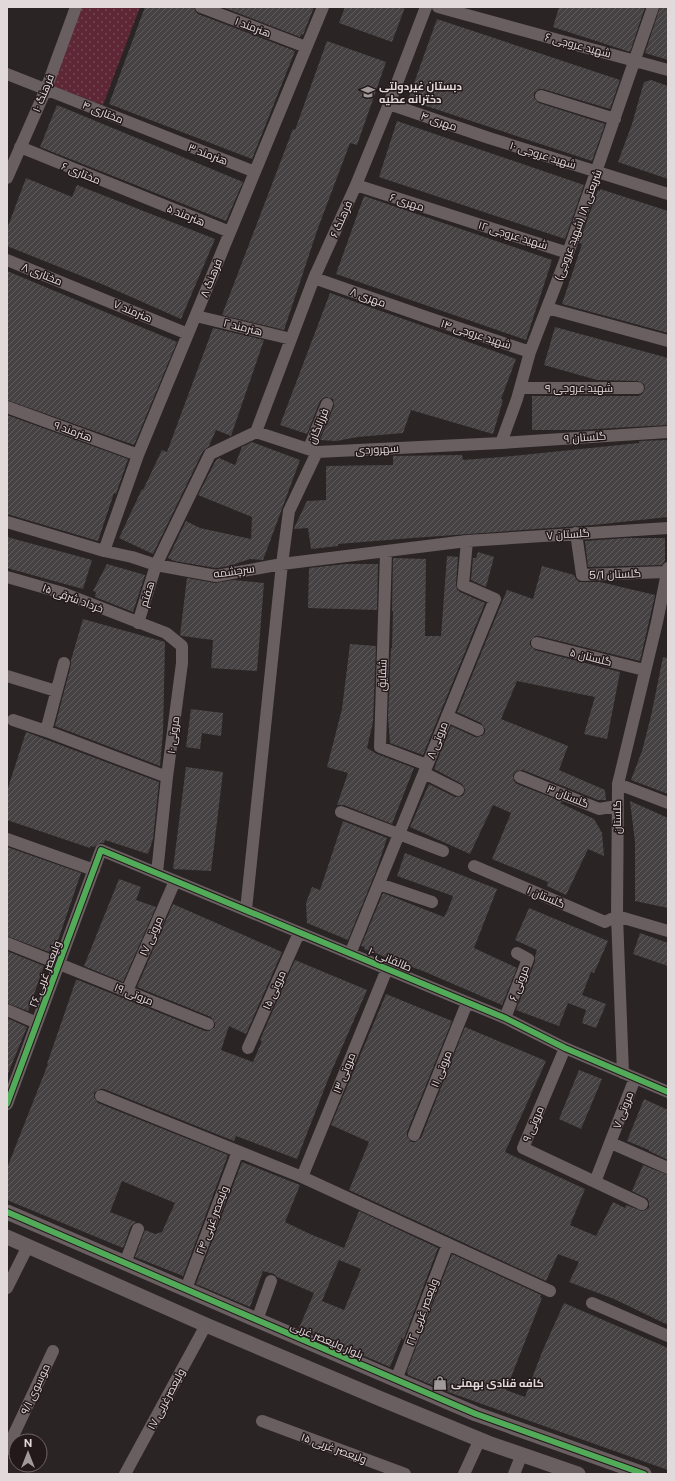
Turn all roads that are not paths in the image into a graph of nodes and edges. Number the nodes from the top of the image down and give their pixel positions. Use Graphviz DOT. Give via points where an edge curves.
graph roads {
  1 [pos="76,7"];
  2 [pos="201,7"];
  3 [pos="323,7"];
  4 [pos="426,7"];
  5 [pos="438,7"];
  6 [pos="653,7"];
  7 [pos="306,47"];
  8 [pos="635,60"];
  9 [pos="668,70"];
  10 [pos="7,74"];
  11 [pos="46,89"];
  12 [pos="541,96"];
  13 [pos="389,104"];
  14 [pos="615,119"];
  15 [pos="161,136"];
  16 [pos="489,138"];
  17 [pos="20,147"];
  18 [pos="255,172"];
  19 [pos="597,172"];
  20 [pos="7,178"];
  21 [pos="356,185"];
  22 [pos="668,194"];
  23 [pos="143,198"];
  24 [pos="457,218"];
  25 [pos="230,232"];
  26 [pos="568,252"];
  27 [pos="7,260"];
  28 [pos="314,278"];
  29 [pos="77,288"];
  30 [pos="547,308"];
  31 [pos="196,316"];
  32 [pos="423,316"];
  33 [pos="188,334"];
  34 [pos="291,339"];
  35 [pos="668,341"];
  36 [pos="530,352"];
  37 [pos="520,388"];
  38 [pos="638,388"];
  39 [pos="327,404"];
  40 [pos="7,407"];
  41 [pos="256,432"];
  42 [pos="668,432"];
  43 [pos="501,443"];
  44 [pos="313,450"];
  45 [pos="138,455"];
  46 [pos="7,522"];
  47 [pos="668,528"];
  48 [pos="576,533"];
  49 [pos="467,541"];
  50 [pos="104,551"];
  51 [pos="386,552"];
  52 [pos="282,564"];
  53 [pos="156,565"];
  54 [pos="667,570"];
  55 [pos="7,577"];
  56 [pos="138,623"];
  57 [pos="662,624"];
  58 [pos="538,643"];
  59 [pos="64,663"];
  60 [pos="644,670"];
  61 [pos="7,676"];
  62 [pos="56,691"];
  63 [pos="447,716"];
  64 [pos="13,720"];
  65 [pos="478,730"];
  66 [pos="46,731"];
  67 [pos="426,769"];
  68 [pos="168,777"];
  69 [pos="520,777"];
  70 [pos="618,784"];
  71 [pos="458,790"];
  72 [pos="668,803"];
  73 [pos="617,806"];
  74 [pos="341,812"];
  75 [pos="399,834"];
  76 [pos="7,839"];
  77 [pos="101,850"];
  78 [pos="443,851"];
  79 [pos="474,866"];
  80 [pos="94,870"];
  81 [pos="157,874"];
  82 [pos="175,881"];
  83 [pos="379,884"];
  84 [pos="432,902"];
  85 [pos="246,910"];
  86 [pos="617,916"];
  87 [pos="668,931"];
  88 [pos="299,933"];
  89 [pos="7,943"];
  90 [pos="517,953"];
  91 [pos="350,954"];
  92 [pos="60,963"];
  93 [pos="387,969"];
  94 [pos="127,991"];
  95 [pos="467,1003"];
  96 [pos="7,1010"];
  97 [pos="505,1018"];
  98 [pos="37,1022"];
  99 [pos="208,1024"];
  100 [pos="248,1048"];
  101 [pos="565,1048"];
  102 [pos="623,1073"];
  103 [pos="12,1074"];
  104 [pos="635,1078"];
  105 [pos="668,1092"];
  106 [pos="101,1096"];
  107 [pos="7,1104"];
  108 [pos="414,1135"];
  109 [pos="611,1143"];
  110 [pos="238,1151"];
  111 [pos="668,1168"];
  112 [pos="302,1177"];
  113 [pos="595,1182"];
  114 [pos="642,1204"];
  115 [pos="7,1212"];
  116 [pos="138,1229"];
  117 [pos="7,1237"];
  118 [pos="448,1244"];
  119 [pos="28,1246"];
  120 [pos="125,1263"];
  121 [pos="271,1281"];
  122 [pos="7,1288"];
  123 [pos="186,1289"];
  124 [pos="550,1291"];
  125 [pos="592,1303"];
  126 [pos="257,1320"];
  127 [pos="206,1325"];
  128 [pos="668,1336"];
  129 [pos="53,1351"];
  130 [pos="396,1380"];
  131 [pos="262,1421"];
  132 [pos="480,1439"];
  133 [pos="7,1449"];
  134 [pos="522,1454"];
  135 [pos="126,1474"];
  136 [pos="405,1474"];
  137 [pos="464,1474"];
  138 [pos="514,1474"];
  139 [pos="578,1474"];
  140 [pos="644,1474"];
  1 -- 11 [label="street, فرهنگ ۱۰"];
  2 -- 7 [label="street, هنرمند ۱"];
  3 -- 7 [label="street, فرهنگ ۸"];
  4 -- 13 [label="street, فرهنگ ۶"];
  5 -- 8 [label="street, شهید عروجی ۶"];
  6 -- 8 [label="street, شریعتی ۱۸ (شهید عروجی)"];
  7 -- 18 [label="street, فرهنگ ۸"];
  8 -- 9 [label="street, شهید عروجی ۶"];
  8 -- 14 [label="street, شریعتی ۱۸ (شهید عروجی)"];
  10 -- 11 [label="street, مختاری ۴"];
  11 -- 15 [label="street, مختاری ۴"];
  11 -- 17 [label="street, فرهنگ ۱۰"];
  12 -- 14 [label="street"];
  13 -- 16 [label="street, مهری ۴"];
  13 -- 21 [label="street, فرهنگ ۶"];
  14 -- 19 [label="street, شریعتی ۱۸ (شهید عروجی)"];
  15 -- 18 [label="street, هنرمند ۳"];
  16 -- 19 [label="street, شهید عروجی ۱۰"];
  17 -- 20 [label="street, فرهنگ ۱۰"];
  17 -- 23 [label="street, مختاری ۶"];
  18 -- 25 [label="street, فرهنگ ۸"];
  19 -- 22 [label="street, شهید عروجی ۱۰"];
  19 -- 26 [label="street, شریعتی ۱۸ (شهید عروجی)"];
  21 -- 24 [label="street, مهری ۶"];
  21 -- 28 [label="street, فرهنگ ۶"];
  23 -- 25 [label="street, هنرمند ۵"];
  24 -- 26 [label="street, شهید عروجی ۱۲"];
  25 -- 31 [label="street, فرهنگ ۸"];
  26 -- 30 [label="street, شریعتی ۱۸ (شهید عروجی)"];
  27 -- 29 [label="street, مختاری ۸"];
  28 -- 32 [label="street, مهری ۸"];
  28 -- 34 [label="street, فرهنگ ۶"];
  29 -- 33 [label="street, هنرمند ۷"];
  30 -- 35 [label="street"];
  30 -- 36 [label="street, شریعتی ۱۸ (شهید عروجی)"];
  31 -- 33 [label="street, فرهنگ ۸"];
  31 -- 34 [label="street, هنرمند ۲"];
  32 -- 36 [label="street, شهید عروجی ۱۴"];
  33 -- 45 [label="street, فرهنگ ۸"];
  34 -- 41 [label="street, فرهنگ ۶"];
  36 -- 37 [label="street, شریعتی ۱۸ (شهید عروجی)"];
  37 -- 38 [label="street, شهید عروجی ۹"];
  37 -- 43 [label="street, شریعتی ۱۸ (شهید عروجی)"];
  39 -- 44 [label="street, فرزانگان"];
  40 -- 45 [label="street, هنرمند ۹"];
  41 -- 44 [label="street, سهروردی"];
  41 -- 53 [label="street, هفتم" via="210,454"];
  42 -- 43 [label="street, گلستان ۹"];
  43 -- 44 [label="street, سهروردی"];
  44 -- 52 [label="street, فرزانگان" via="289,511"];
  45 -- 50 [label="street, فرهنگ ۸"];
  46 -- 50 [label="street, سرچشمه"];
  47 -- 48 [label="street, گلستان ۷"];
  48 -- 49 [label="street, گلستان ۷"];
  48 -- 54 [label="street, گلستان 5/1" via="582,575"];
  49 -- 51 [label="street, سرچشمه"];
  49 -- 63 [label="street, مروتی ۸" via="464,585 495,599"];
  50 -- 53 [label="street, سرچشمه"];
  51 -- 52 [label="street, سرچشمه"];
  51 -- 67 [label="street, شقایق" via="380,746"];
  52 -- 53 [label="street, سرچشمه" via="216,576"];
  52 -- 85 [label="street, فرزانگان"];
  53 -- 56 [label="street, هفتم"];
  54 -- 57 [label="street, گلستان"];
  55 -- 56 [label="street, ۱۵ خرداد شرقی" via="63,593"];
  56 -- 68 [label="street, مروتی ۱۰" via="166,633 182,646"];
  57 -- 60 [label="street, گلستان"];
  58 -- 60 [label="street, گلستان ۵"];
  59 -- 62 [label="street"];
  60 -- 70 [label="street, گلستان"];
  61 -- 62 [label="street"];
  62 -- 66 [label="street"];
  63 -- 65 [label="street"];
  63 -- 67 [label="street, مروتی ۸"];
  64 -- 66 [label="street"];
  66 -- 68 [label="street"];
  67 -- 71 [label="street"];
  67 -- 75 [label="street, مروتی ۸"];
  68 -- 81 [label="street, مروتی ۱۰"];
  69 -- 73 [label="street, گلستان ۳" via="599,809"];
  70 -- 72 [label="street"];
  70 -- 73 [label="street, گلستان"];
  73 -- 86 [label="street, گلستان"];
  74 -- 75 [label="street"];
  75 -- 78 [label="street"];
  75 -- 83 [label="street, مروتی ۸"];
  76 -- 80 [label="street"];
  77 -- 80 [label="street, ولیعصر غربی ۲۶"];
  77 -- 81 [label="street, طالقانی ۱۰"];
  79 -- 86 [label="street, گلستان ۱" via="605,922"];
  80 -- 92 [label="street, ولیعصر غربی ۲۶"];
  81 -- 82 [label="street, طالقانی ۱۰"];
  82 -- 85 [label="street, طالقانی ۱۰"];
  82 -- 94 [label="street, مروتی ۱۷"];
  83 -- 84 [label="street"];
  83 -- 91 [label="street, مروتی ۸"];
  85 -- 88 [label="street, طالقانی ۱۰"];
  86 -- 87 [label="street"];
  86 -- 102 [label="street, گلستان"];
  88 -- 91 [label="street, طالقانی ۱۰"];
  88 -- 100 [label="street, مروتی ۱۵"];
  89 -- 92 [label="street, مروتی ۱۹"];
  90 -- 97 [label="street, مروتی ۶" via="528,959"];
  91 -- 93 [label="street, طالقانی ۱۰"];
  92 -- 94 [label="street, مروتی ۱۹"];
  92 -- 98 [label="street, ولیعصر غربی ۲۶"];
  93 -- 95 [label="street, طالقانی ۱۰"];
  93 -- 112 [label="street, مروتی ۱۳"];
  94 -- 99 [label="street, مروتی ۱۹"];
  95 -- 97 [label="street, طالقانی ۱۰"];
  95 -- 108 [label="street, مروتی ۱۱"];
  96 -- 98 [label="street"];
  97 -- 101 [label="street, طالقانی ۱۰"];
  98 -- 103 [label="street, ولیعصر غربی ۲۶"];
  101 -- 102 [label="street, طالقانی ۱۰"];
  101 -- 113 [label="street, مروتی ۹" via="523,1148"];
  102 -- 104 [label="street, طالقانی ۱۰"];
  103 -- 107 [label="street, ولیعصر غربی ۲۶"];
  104 -- 105 [label="street, طالقانی ۱۰"];
  104 -- 109 [label="street, مروتی ۷"];
  106 -- 110 [label="street"];
  109 -- 111 [label="street, مروتی ۷"];
  109 -- 113 [label="street, مروتی ۷"];
  110 -- 112 [label="street"];
  110 -- 123 [label="street, ولیعصر غربی ۲۴"];
  112 -- 118 [label="street"];
  113 -- 114 [label="street"];
  115 -- 120 [label="street, بلوار ولیعصر غربی"];
  116 -- 120 [label="street"];
  117 -- 119 [label="street"];
  118 -- 124 [label="street"];
  118 -- 130 [label="street, ولیعصر غربی ۲۲"];
  119 -- 122 [label="street"];
  119 -- 127 [label="street"];
  120 -- 123 [label="street, بلوار ولیعصر غربی"];
  121 -- 126 [label="street"];
  123 -- 126 [label="street, بلوار ولیعصر غربی"];
  125 -- 128 [label="street"];
  126 -- 130 [label="street, بلوار ولیعصر غربی"];
  127 -- 132 [label="street"];
  127 -- 135 [label="street, ولیعصرغربی ۱۷"];
  129 -- 133 [label="street, موسوی ۹/۱"];
  130 -- 140 [label="street, بلوار ولیعصر غربی" via="476,1414"];
  131 -- 136 [label="street, ولیعصر غربی ۱۵"];
  132 -- 134 [label="street"];
  132 -- 137 [label="street"];
  134 -- 138 [label="street"];
  134 -- 139 [label="street"];
}
